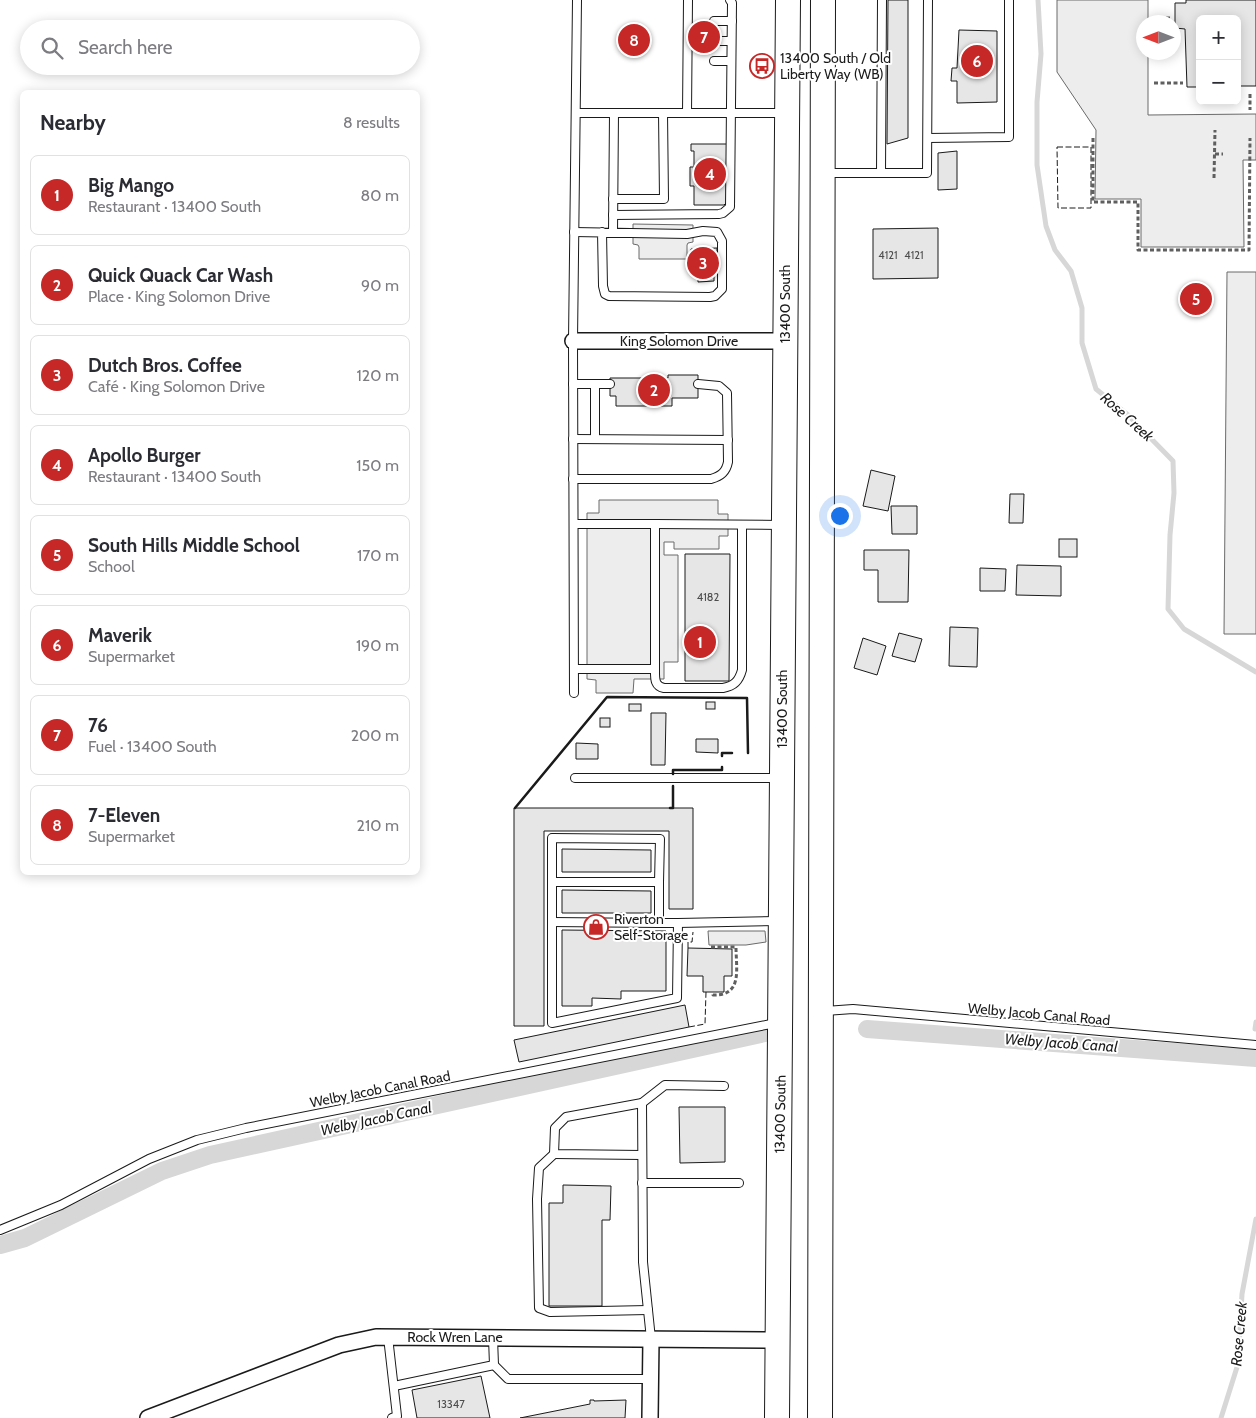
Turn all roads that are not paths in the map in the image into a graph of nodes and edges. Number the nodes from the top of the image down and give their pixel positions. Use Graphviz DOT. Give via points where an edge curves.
graph roads {
  1 [pos="576,0"];
  2 [pos="688,0"];
  3 [pos="730,0"];
  4 [pos="788,0"];
  5 [pos="823,0"];
  6 [pos="882,0"];
  7 [pos="928,0"];
  8 [pos="1009,0"];
  9 [pos="714,20"];
  10 [pos="732,20"];
  11 [pos="716,41"];
  12 [pos="731,41"];
  13 [pos="714,61"];
  14 [pos="731,61"];
  15 [pos="576,113"];
  16 [pos="614,113"];
  17 [pos="663,113"];
  18 [pos="687,113"];
  19 [pos="731,113"];
  20 [pos="787,113"];
  21 [pos="928,138"];
  22 [pos="881,173"];
  23 [pos="822,174"];
  24 [pos="613,199"];
  25 [pos="613,215"];
  26 [pos="574,232"];
  27 [pos="602,232"];
  28 [pos="612,233"];
  29 [pos="785,340"];
  30 [pos="573,341"];
  31 [pos="573,384"];
  32 [pos="595,384"];
  33 [pos="610,384"];
  34 [pos="698,384"];
  35 [pos="596,439"];
  36 [pos="574,440"];
  37 [pos="728,440"];
  38 [pos="574,479"];
  39 [pos="574,524"];
  40 [pos="655,524"];
  41 [pos="742,524"];
  42 [pos="783,524"];
  43 [pos="574,669"];
  44 [pos="655,669"];
  45 [pos="574,693"];
  46 [pos="575,778"];
  47 [pos="781,778"];
  48 [pos="552,882"];
  49 [pos="660,882"];
  50 [pos="781,921"];
  51 [pos="552,922"];
  52 [pos="660,923"];
  53 [pos="678,923"];
  54 [pos="820,1011"];
  55 [pos="781,1022"];
  56 [pos="1256,1046"];
  57 [pos="724,1086"];
  58 [pos="642,1104"];
  59 [pos="554,1154"];
  60 [pos="642,1155"];
  61 [pos="642,1182"];
  62 [pos="739,1183"];
  63 [pos="0,1230"];
  64 [pos="648,1310"];
  65 [pos="388,1336"];
  66 [pos="494,1338"];
  67 [pos="650,1339"];
  68 [pos="778,1340"];
  69 [pos="494,1365"];
  70 [pos="650,1379"];
  71 [pos="394,1386"];
  72 [pos="148,1418"];
  73 [pos="392,1418"];
  74 [pos="650,1418"];
  75 [pos="777,1418"];
  76 [pos="820,1418"];
  1 -- 15 [label="lane"];
  2 -- 18 [label="lane" via="692,41"];
  3 -- 10 [label="lane"];
  4 -- 20 [label="main road, 13400 South"];
  5 -- 23 [label="main road"];
  6 -- 22 [label="lane"];
  7 -- 21 [label="lane"];
  8 -- 21 [label="lane" via="1009,138"];
  9 -- 10 [label="lane"];
  10 -- 12 [label="lane"];
  11 -- 12 [label="lane"];
  12 -- 14 [label="lane"];
  13 -- 14 [label="lane"];
  14 -- 19 [label="lane"];
  15 -- 16 [label="lane"];
  15 -- 26 [label="lane"];
  16 -- 17 [label="lane"];
  16 -- 24 [label="lane"];
  17 -- 18 [label="lane"];
  17 -- 24 [label="lane" via="664,198"];
  18 -- 19 [label="lane"];
  19 -- 20 [label="lane"];
  19 -- 25 [label="lane" via="731,202 727,211 719,214"];
  20 -- 29 [label="main road, 13400 South"];
  21 -- 22 [label="lane" via="927,173"];
  22 -- 23 [label="lane"];
  23 -- 54 [label="main road"];
  24 -- 25 [label="lane"];
  25 -- 28 [label="lane"];
  26 -- 27 [label="lane"];
  26 -- 30 [label="lane"];
  27 -- 28 [label="lane"];
  27 -- 28 [label="lane" via="602,286 609,296 719,294 722,285 721,236 718,232"];
  29 -- 30 [label="street, King Solomon Drive"];
  29 -- 42 [label="main road, 13400 South"];
  30 -- 31 [label="lane"];
  31 -- 32 [label="lane"];
  31 -- 36 [label="lane"];
  32 -- 33 [label="lane"];
  32 -- 35 [label="lane"];
  34 -- 37 [label="lane" via="719,386 727,394"];
  35 -- 36 [label="lane"];
  35 -- 37 [label="lane"];
  36 -- 38 [label="lane"];
  37 -- 38 [label="lane" via="727,468 718,477"];
  38 -- 39 [label="lane"];
  39 -- 40 [label="lane"];
  39 -- 43 [label="lane"];
  40 -- 41 [label="lane"];
  40 -- 44 [label="lane"];
  41 -- 42 [label="lane"];
  41 -- 44 [label="lane" via="740,677 730,687 664,688 656,684"];
  42 -- 47 [label="main road, 13400 South"];
  43 -- 44 [label="lane"];
  43 -- 45 [label="lane"];
  46 -- 47 [label="lane"];
  47 -- 50 [label="main road, 13400 South"];
  48 -- 49 [label="lane"];
  48 -- 49 [label="lane" via="552,838 660,839"];
  48 -- 51 [label="lane"];
  49 -- 52 [label="lane"];
  50 -- 53 [label="lane"];
  50 -- 55 [label="main road, 13400 South"];
  51 -- 52 [label="lane"];
  51 -- 53 [label="lane" via="552,1023 677,998"];
  52 -- 53 [label="lane"];
  54 -- 56 [label="lane, Welby Jacob Canal Road" via="852,1010"];
  54 -- 76 [label="main road"];
  55 -- 63 [label="lane, Welby Jacob Canal Road" via="197,1140 149,1159 61,1205"];
  55 -- 68 [label="main road, 13400 South"];
  57 -- 58 [label="lane" via="665,1085"];
  58 -- 59 [label="lane" via="566,1117 554,1128"];
  58 -- 60 [label="lane"];
  59 -- 60 [label="lane"];
  59 -- 64 [label="lane" via="539,1168 539,1308 550,1312"];
  60 -- 61 [label="lane"];
  61 -- 62 [label="lane"];
  61 -- 64 [label="lane" via="643,1262"];
  64 -- 67 [label="lane"];
  65 -- 66 [label="street, Rock Wren Lane"];
  65 -- 71 [label="lane"];
  65 -- 72 [label="street, Rock Wren Lane" via="340,1345"];
  66 -- 67 [label="street, Rock Wren Lane"];
  66 -- 69 [label="lane"];
  67 -- 68 [label="street, Rock Wren Lane"];
  67 -- 70 [label="street"];
  68 -- 75 [label="main road, 13400 South"];
  69 -- 70 [label="lane" via="508,1379"];
  69 -- 71 [label="lane"];
  70 -- 74 [label="street"];
  71 -- 73 [label="lane" via="397,1416"];
}
